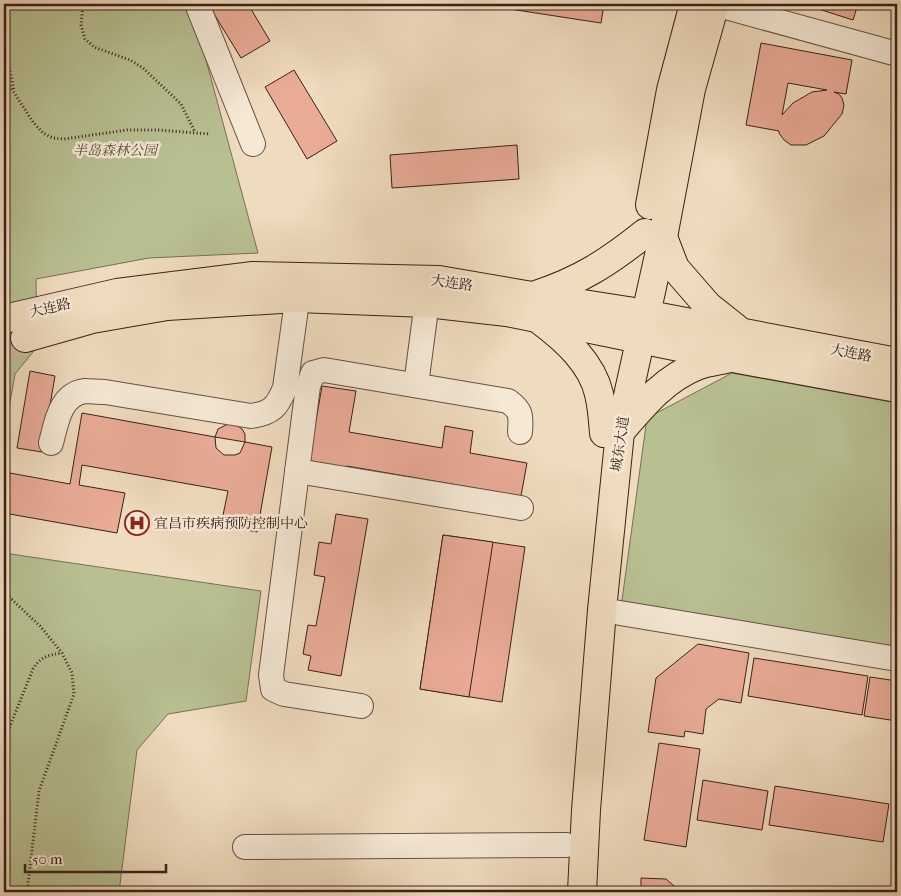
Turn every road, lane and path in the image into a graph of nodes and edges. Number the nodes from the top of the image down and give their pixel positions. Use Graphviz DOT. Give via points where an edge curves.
graph roads {
  1 [pos="83,4"];
  2 [pos="197,4"];
  3 [pos="694,4"];
  4 [pos="715,4"];
  5 [pos="4,40"];
  6 [pos="897,54"];
  7 [pos="4,77"];
  8 [pos="15,95"];
  9 [pos="195,133"];
  10 [pos="210,134"];
  11 [pos="253,144"];
  12 [pos="654,235"];
  13 [pos="298,288"];
  14 [pos="428,291"];
  15 [pos="535,308"];
  16 [pos="4,319"];
  17 [pos="635,325"];
  18 [pos="740,332"];
  19 [pos="25,338"];
  20 [pos="734,358"];
  21 [pos="897,362"];
  22 [pos="416,386"];
  23 [pos="897,388"];
  24 [pos="520,432"];
  25 [pos="612,433"];
  26 [pos="51,443"];
  27 [pos="297,471"];
  28 [pos="522,508"];
  29 [pos="4,592"];
  30 [pos="602,610"];
  31 [pos="62,653"];
  32 [pos="897,659"];
  33 [pos="361,706"];
  34 [pos="4,748"];
  35 [pos="566,845"];
  36 [pos="246,847"];
  37 [pos="27,892"];
  38 [pos="564,892"];
  39 [pos="582,892"];
  1 -- 9 [label="path" via="81,25 86,40 94,47 143,68 181,104"];
  2 -- 11 [label="street"];
  3 -- 12 [label="main road, 城东大道" via="671,90"];
  4 -- 6 [label="street"];
  4 -- 12 [label="main road, 城东大道"];
  5 -- 8 [label="path"];
  7 -- 8 [label="path"];
  8 -- 9 [label="path" via="33,122 53,138 127,130"];
  9 -- 10 [label="path"];
  12 -- 15 [label="main road" via="564,286"];
  12 -- 17 [label="main road, 城东大道"];
  12 -- 18 [label="main road" via="675,268 708,306"];
  13 -- 14 [label="main road, 大连路"];
  13 -- 16 [label="main road, 大连路" via="253,276 117,293"];
  13 -- 19 [label="main road, 大连路" via="92,319"];
  13 -- 26 [label="street" via="285,388 278,404 264,414 250,416 83,391 70,398 59,414"];
  14 -- 15 [label="main road, 大连路" via="439,280"];
  14 -- 22 [label="street"];
  15 -- 17 [label="main road, 大连路"];
  15 -- 25 [label="main road" via="586,366 599,392"];
  17 -- 18 [label="main road, 大连路"];
  17 -- 20 [label="main road, 大连路"];
  17 -- 25 [label="main road, 城东大道"];
  18 -- 21 [label="main road, 大连路"];
  20 -- 23 [label="main road, 大连路"];
  20 -- 25 [label="main road" via="701,364 676,376"];
  22 -- 24 [label="street" via="508,401 517,407 521,418"];
  22 -- 27 [label="street" via="324,370 313,373 308,386"];
  25 -- 30 [label="main road, 城东大道"];
  25 -- 35 [label="main road, 城东大道" via="584,610"];
  27 -- 28 [label="street"];
  27 -- 33 [label="street" via="271,675 273,689 284,694"];
  29 -- 31 [label="path" via="40,626"];
  30 -- 32 [label="street"];
  30 -- 39 [label="main road, 城东大道"];
  31 -- 34 [label="path" via="45,656 37,662"];
  31 -- 37 [label="path" via="72,673 74,694 38,791"];
  35 -- 36 [label="street"];
  35 -- 38 [label="main road, 城东大道"];
}
